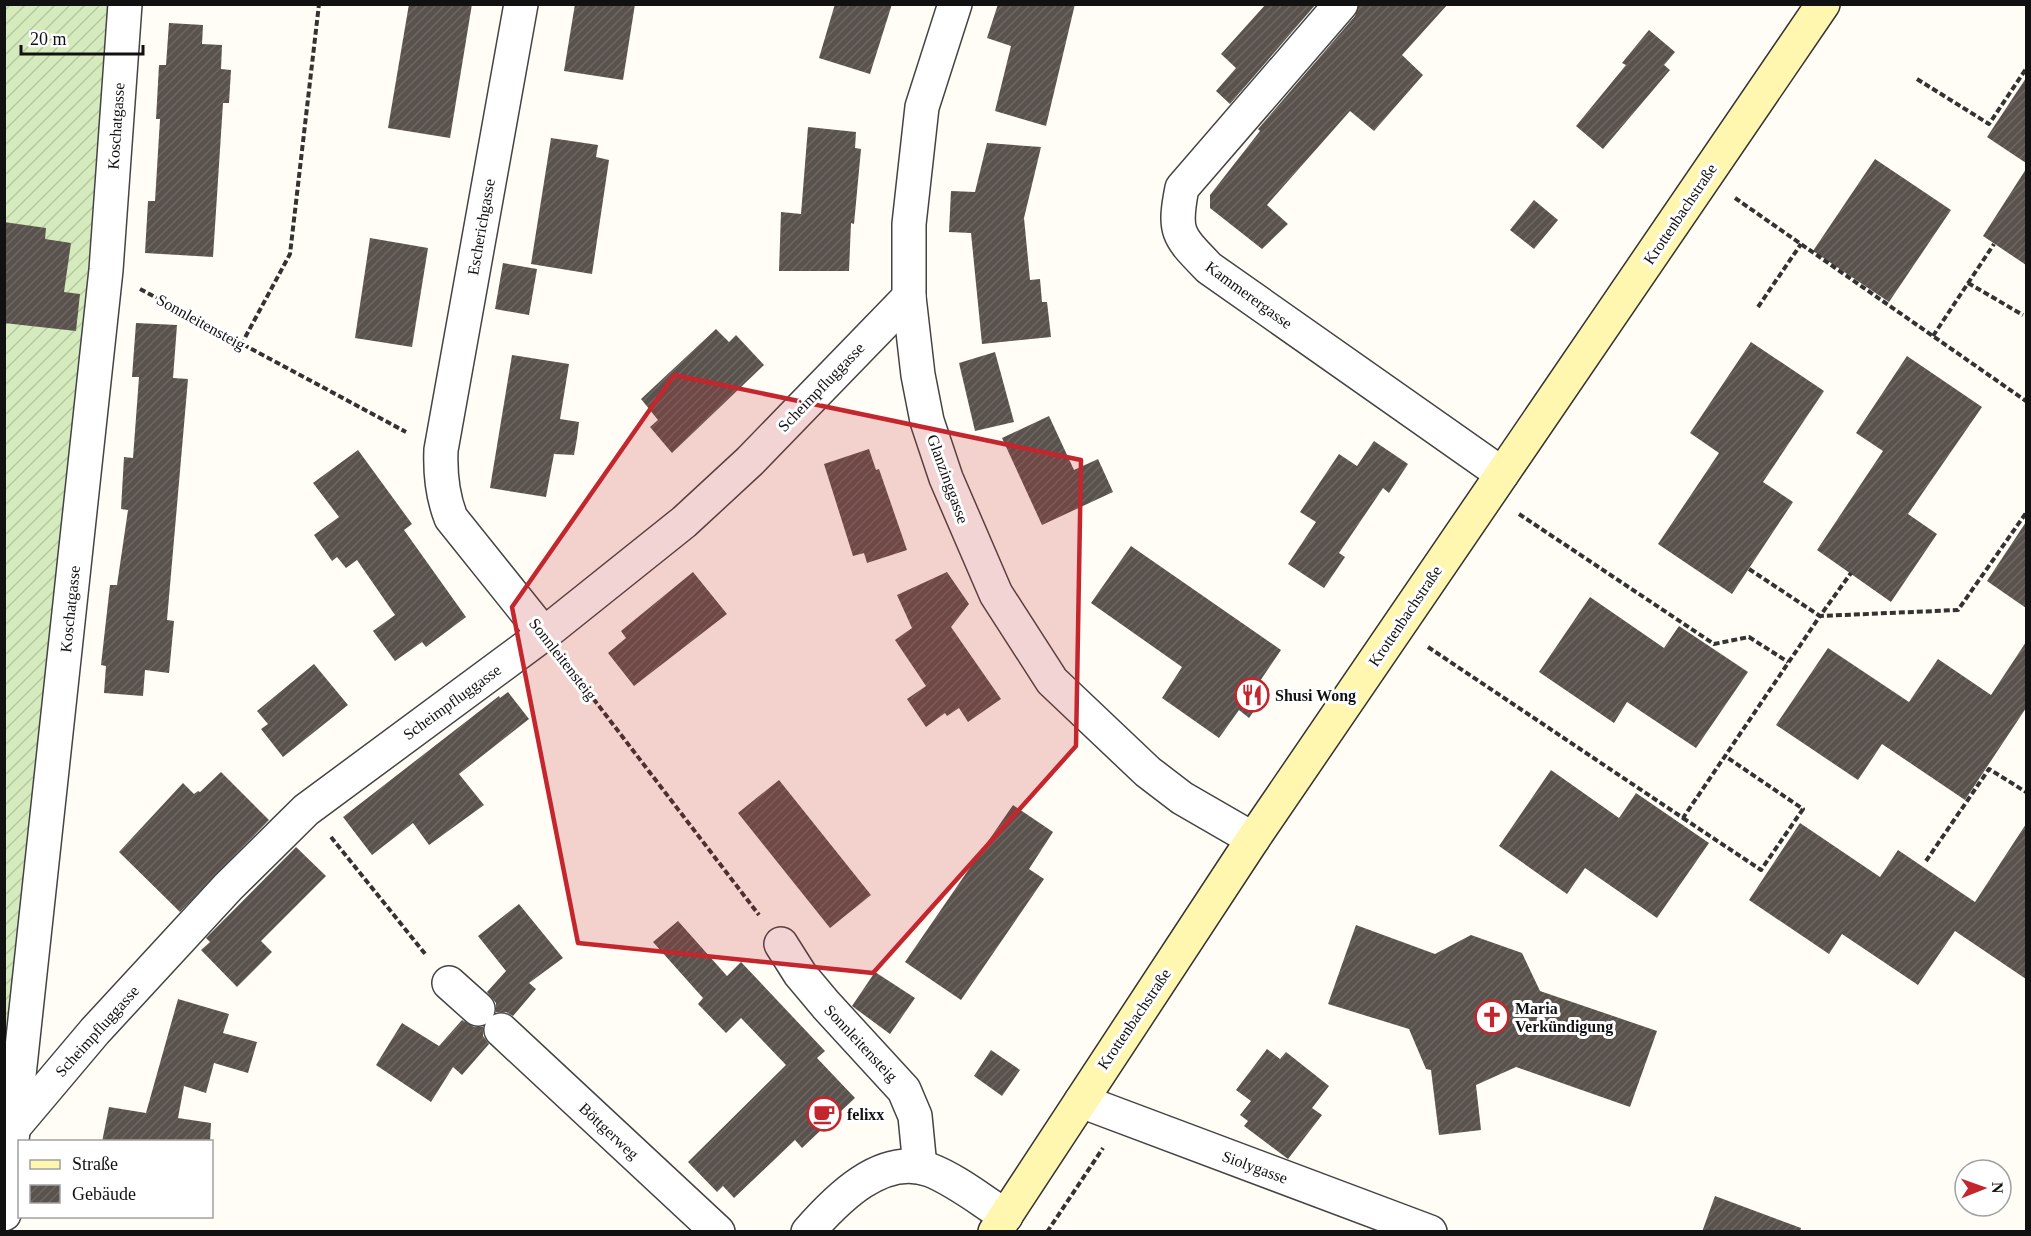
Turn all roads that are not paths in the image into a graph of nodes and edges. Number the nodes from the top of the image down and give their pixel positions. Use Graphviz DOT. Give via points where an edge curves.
graph roads {
  1 [pos="125,4"];
  2 [pos="521,4"];
  3 [pos="955,4"];
  4 [pos="1341,4"];
  5 [pos="1823,4"];
  6 [pos="909,297"];
  7 [pos="441,450"];
  8 [pos="1495,484"];
  9 [pos="544,634"];
  10 [pos="1253,839"];
  11 [pos="781,944"];
  12 [pos="449,983"];
  13 [pos="1080,1101"];
  14 [pos="14,1126"];
  15 [pos="920,1167"];
  16 [pos="4,1214"];
  17 [pos="1000,1224"];
  18 [pos="718,1232"];
  19 [pos="808,1232"];
  20 [pos="1430,1232"];
  1 -- 14 [label="street, Koschatgasse" via="106,270"];
  2 -- 7 [label="street, Escherichgasse"];
  3 -- 6 [label="street, Glanzinggasse" via="922,107 909,224"];
  4 -- 8 [label="street, Kammerergasse" via="1182,188 1176,218 1183,240 1209,268"];
  5 -- 8 [label="main road, Krottenbachstraße"];
  6 -- 9 [label="street, Scheimpfluggasse" via="750,461 684,522"];
  6 -- 10 [label="street, Glanzinggasse" via="927,421 946,478 996,594 1021,635 1052,681 1126,753 1182,798"];
  7 -- 9 [label="street, Sonnleitensteig" via="444,498 451,518"];
  8 -- 10 [label="main road, Krottenbachstraße"];
  9 -- 14 [label="street, Scheimpfluggasse" via="306,810 156,964"];
  10 -- 13 [label="main road, Krottenbachstraße"];
  11 -- 15 [label="street, Sonnleitensteig" via="826,1005 904,1090 915,1116"];
  12 -- 18 [label="street, Böttgerweg"];
  13 -- 17 [label="main road, Krottenbachstraße"];
  13 -- 20 [label="street, Siolygasse"];
  14 -- 16 [label="street, Koschatgasse"];
  15 -- 17 [label="street" via="942,1176"];
  15 -- 19 [label="street" via="893,1168 861,1183 843,1195"];
}
